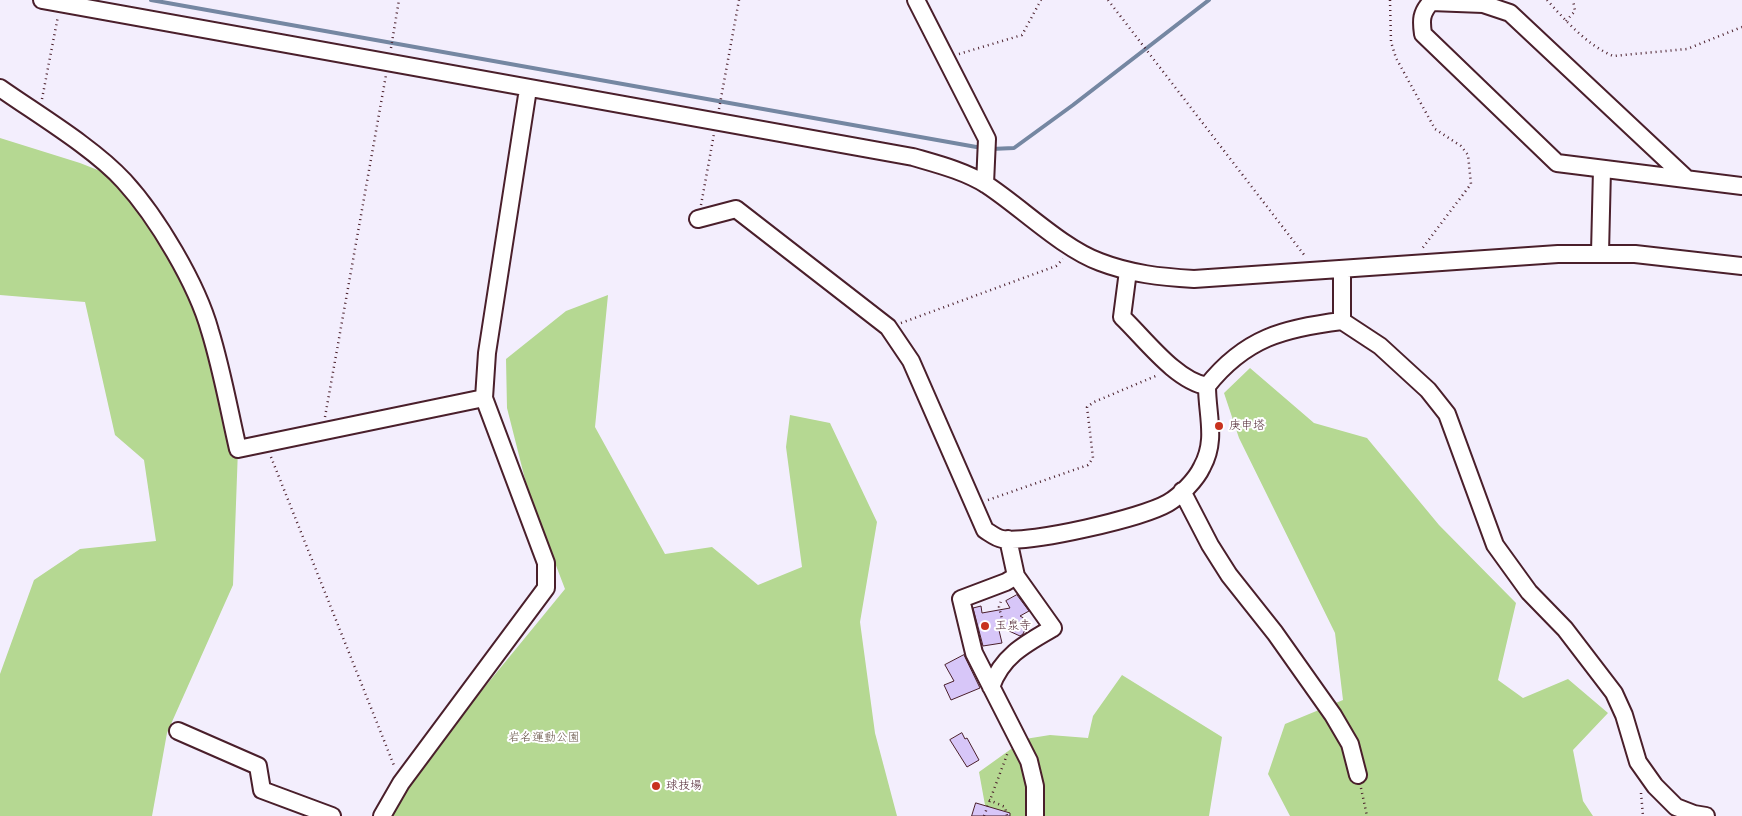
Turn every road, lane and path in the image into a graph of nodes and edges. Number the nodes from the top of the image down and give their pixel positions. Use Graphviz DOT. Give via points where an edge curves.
graph roads {
  1 [pos="42,0"];
  2 [pos="399,0"];
  3 [pos="916,0"];
  4 [pos="1041,0"];
  5 [pos="1108,0"];
  6 [pos="1390,0"];
  7 [pos="1547,0"];
  8 [pos="1573,0"];
  9 [pos="60,3"];
  10 [pos="1566,21"];
  11 [pos="1742,26"];
  12 [pos="944,57"];
  13 [pos="388,63"];
  14 [pos="0,88"];
  15 [pos="528,89"];
  16 [pos="39,115"];
  17 [pos="1602,169"];
  18 [pos="1687,179"];
  19 [pos="985,184"];
  20 [pos="1742,186"];
  21 [pos="698,218"];
  22 [pos="1074,248"];
  23 [pos="1600,253"];
  24 [pos="1409,265"];
  25 [pos="1742,266"];
  26 [pos="1342,269"];
  27 [pos="1128,271"];
  28 [pos="1307,272"];
  29 [pos="1342,321"];
  30 [pos="888,327"];
  31 [pos="1174,368"];
  32 [pos="1208,386"];
  33 [pos="484,398"];
  34 [pos="323,432"];
  35 [pos="266,444"];
  36 [pos="1182,491"];
  37 [pos="974,505"];
  38 [pos="1008,539"];
  39 [pos="1011,579"];
  40 [pos="999,624"];
  41 [pos="991,687"];
  42 [pos="178,731"];
  43 [pos="1004,762"];
  44 [pos="1358,775"];
  45 [pos="401,783"];
  46 [pos="989,800"];
  47 [pos="332,816"];
  48 [pos="382,816"];
  49 [pos="984,816"];
  50 [pos="1007,816"];
  51 [pos="1035,816"];
  52 [pos="1368,816"];
  53 [pos="1706,816"];
  1 -- 9 [label="street"];
  2 -- 13 [label="path"];
  3 -- 12 [label="street"];
  4 -- 12 [label="path" via="1022,35 964,54"];
  5 -- 28 [label="path" via="1305,256"];
  6 -- 24 [label="path" via="1391,42 1396,58 1435,129 1468,154 1470,184"];
  7 -- 10 [label="path"];
  8 -- 10 [label="path" via="1575,11"];
  9 -- 13 [label="street"];
  9 -- 16 [label="path"];
  10 -- 11 [label="path" via="1602,51 1613,56 1687,49"];
  12 -- 19 [label="street" via="987,139"];
  13 -- 15 [label="street"];
  13 -- 34 [label="path"];
  14 -- 16 [label="street"];
  15 -- 19 [label="street" via="913,157"];
  15 -- 33 [label="street" via="487,353"];
  16 -- 35 [label="street" via="123,180 156,222 189,281 210,330 238,449"];
  17 -- 18 [label="street"];
  17 -- 18 [label="street" via="1557,163 1423,34 1421,20 1431,2 1483,4 1510,13"];
  17 -- 23 [label="street"];
  18 -- 20 [label="street"];
  19 -- 22 [label="street"];
  21 -- 30 [label="street" via="736,209"];
  22 -- 27 [label="street" via="1099,262"];
  22 -- 30 [label="path" via="1056,266"];
  23 -- 24 [label="street"];
  23 -- 25 [label="street"];
  24 -- 26 [label="street"];
  26 -- 28 [label="street"];
  26 -- 29 [label="street"];
  27 -- 28 [label="street" via="1156,277 1194,278"];
  27 -- 31 [label="street" via="1122,316"];
  29 -- 32 [label="street" via="1286,330 1256,341 1221,368"];
  29 -- 53 [label="street" via="1380,346 1428,390 1447,414 1495,545 1529,592 1566,629 1614,692 1638,762 1655,786 1676,806"];
  30 -- 37 [label="street" via="911,361"];
  31 -- 32 [label="street" via="1194,384"];
  31 -- 37 [label="path" via="1094,402 1087,408 1093,458 1088,465"];
  32 -- 36 [label="street" via="1210,449 1201,469"];
  33 -- 34 [label="street"];
  33 -- 45 [label="street" via="546,563 546,588"];
  34 -- 35 [label="street"];
  35 -- 45 [label="path"];
  36 -- 38 [label="street" via="1168,503 1119,521 1022,540"];
  36 -- 44 [label="street" via="1229,575 1333,715 1350,744"];
  37 -- 38 [label="street" via="985,530 1000,539"];
  38 -- 39 [label="street"];
  39 -- 40 [label="path" via="999,607 1003,623"];
  39 -- 41 [label="street" via="961,599 974,653"];
  39 -- 41 [label="street" via="1052,628 1003,663"];
  41 -- 51 [label="street" via="1029,761 1035,786"];
  42 -- 47 [label="street" via="258,766 262,790"];
  43 -- 46 [label="path"];
  44 -- 52 [label="path"];
  45 -- 48 [label="street"];
  46 -- 49 [label="path"];
  46 -- 50 [label="path" via="1005,807"];
}
